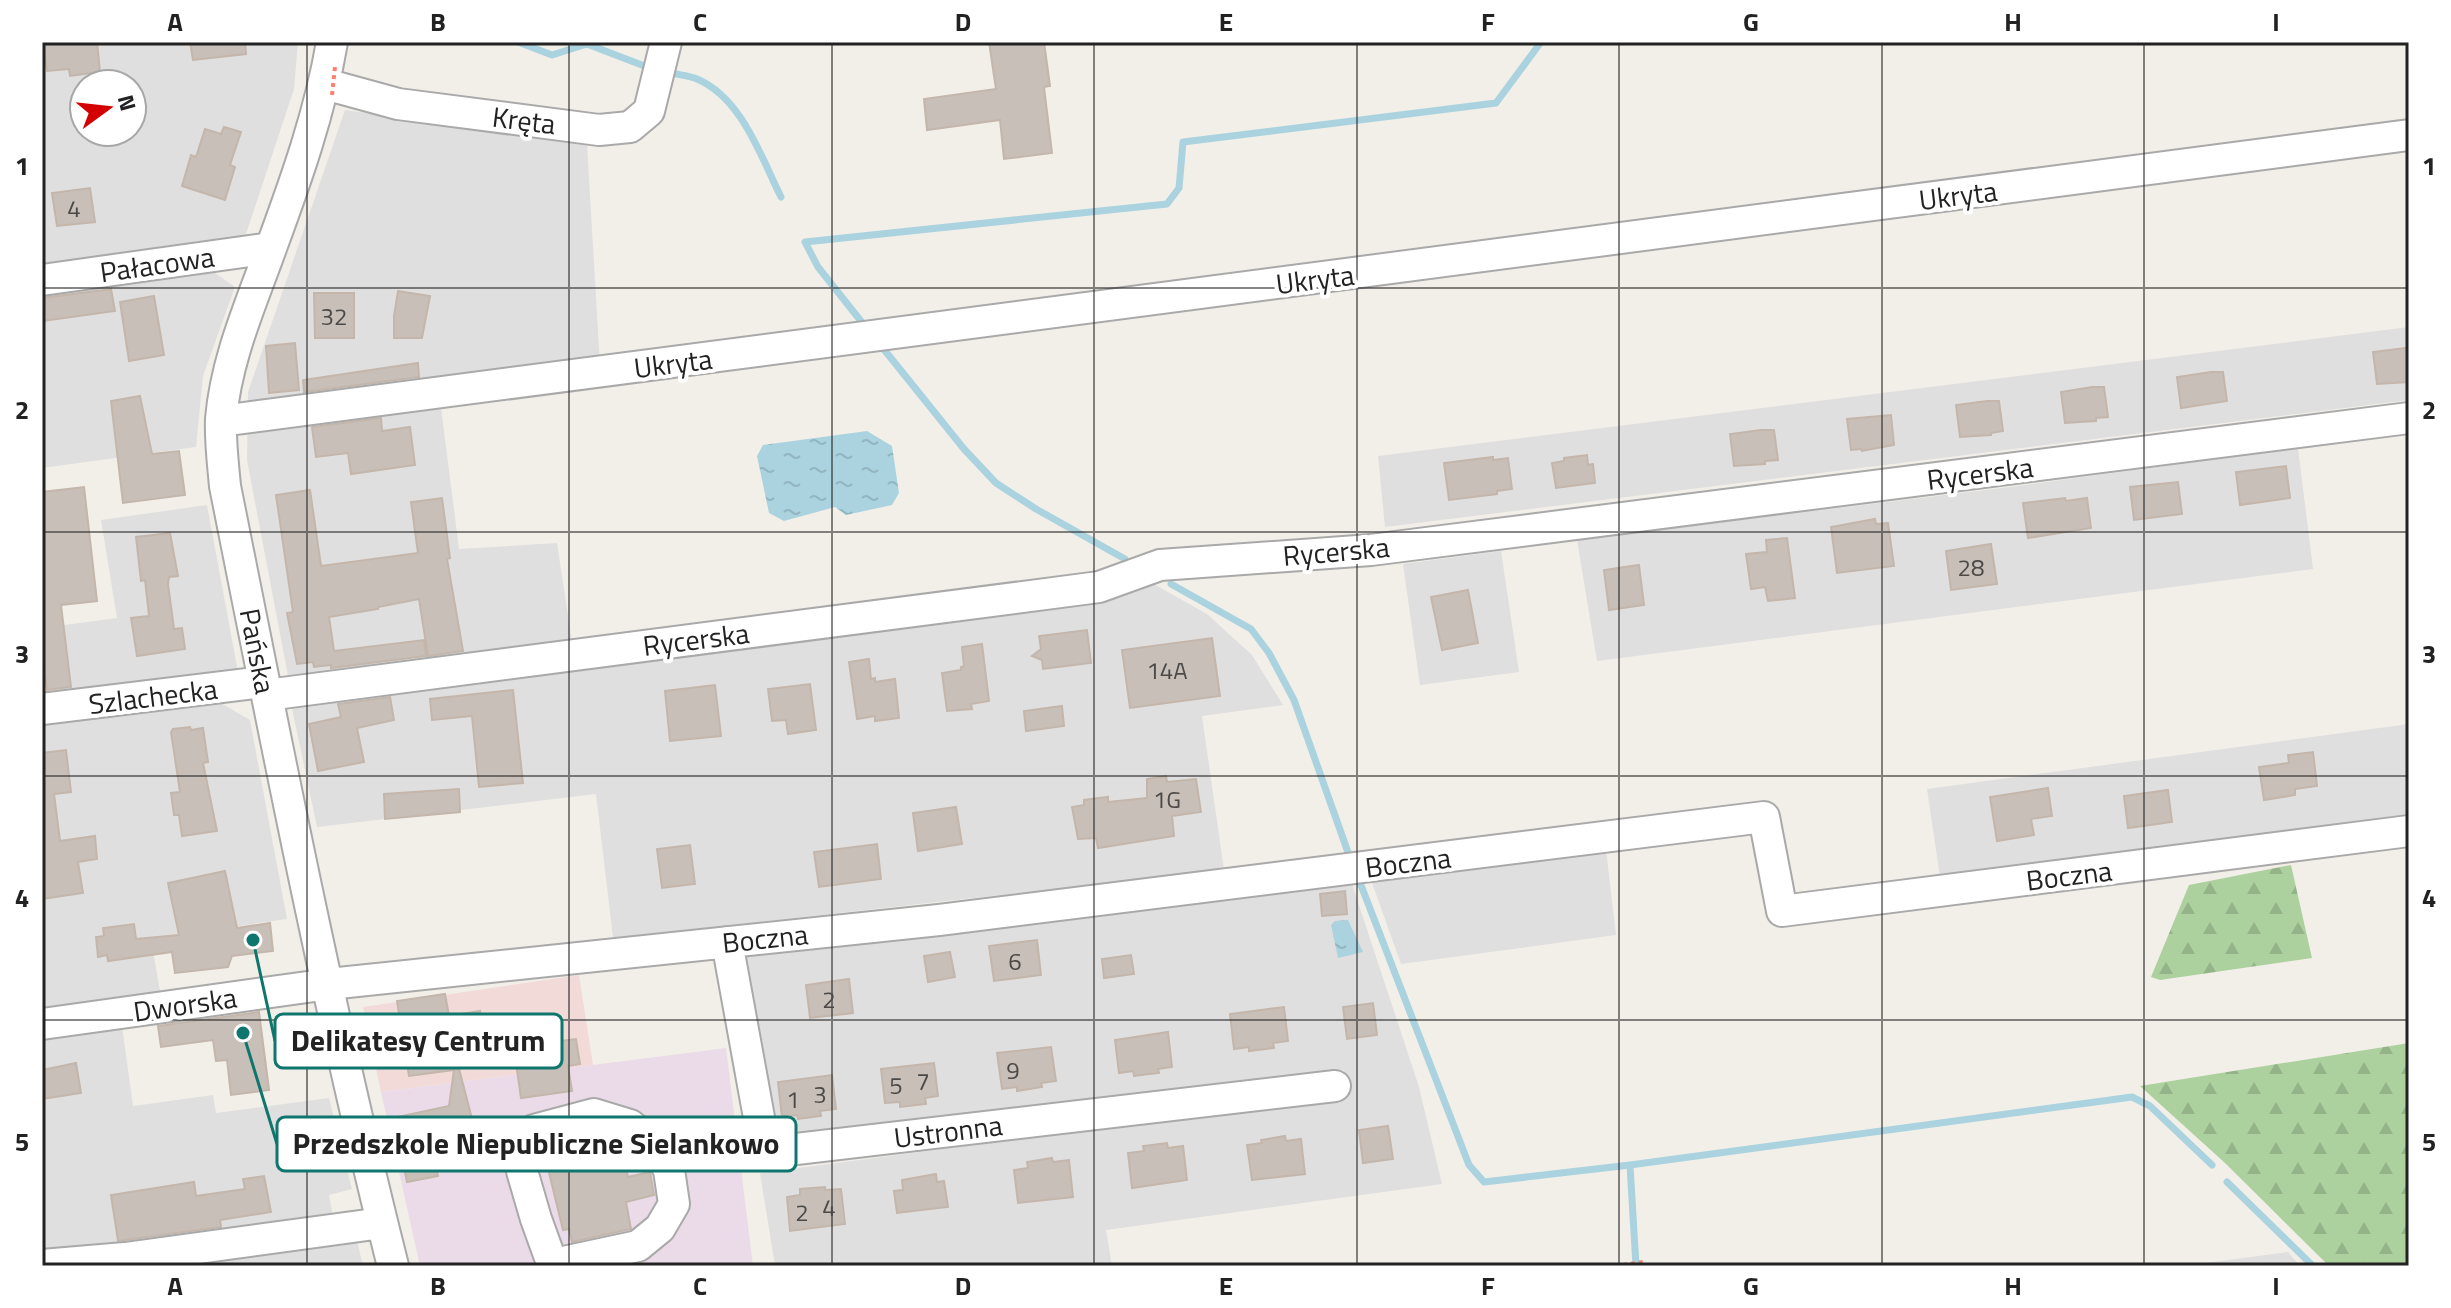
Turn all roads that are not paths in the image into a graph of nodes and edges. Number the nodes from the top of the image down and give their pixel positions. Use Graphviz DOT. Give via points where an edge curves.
graph roads {
  1 [pos="666,42"];
  2 [pos="331,72"];
  3 [pos="2409,135"];
  4 [pos="271,248"];
  5 [pos="42,280"];
  6 [pos="2409,418"];
  7 [pos="221,421"];
  8 [pos="266,688"];
  9 [pos="42,709"];
  10 [pos="2409,831"];
  11 [pos="727,942"];
  12 [pos="329,984"];
  13 [pos="42,1024"];
  14 [pos="1335,1086"];
  15 [pos="382,1223"];
  16 [pos="42,1265"];
  17 [pos="554,1265"];
  18 [pos="393,1266"];
  1 -- 2 [label="street, Kręta" via="649,111 630,127 599,130 398,104"];
  2 -- 4 [label="street, Pańska"];
  3 -- 7 [label="street, Ukryta"];
  4 -- 5 [label="street, Pałacowa"];
  4 -- 7 [label="street, Pańska" via="238,337"];
  6 -- 8 [label="street, Rycerska" via="1371,550 1160,565 1099,587"];
  7 -- 8 [label="street, Pańska" via="225,486"];
  8 -- 9 [label="street, Szlachecka"];
  8 -- 12 [label="street, Pańska"];
  10 -- 11 [label="street, Boczna" via="1782,911 1764,817"];
  11 -- 12 [label="street, Boczna"];
  11 -- 14 [label="street, Ustronna" via="762,1134 779,1151"];
  12 -- 13 [label="street, Dworska"];
  12 -- 15 [label="street, Pańska"];
  15 -- 16 [label="street"];
  15 -- 18 [label="street, Pańska"];
  17 -- 17 [label="street" via="526,1183 522,1147 534,1130 594,1114 630,1125 656,1146 669,1170 674,1204 660,1228 638,1246"];
}
